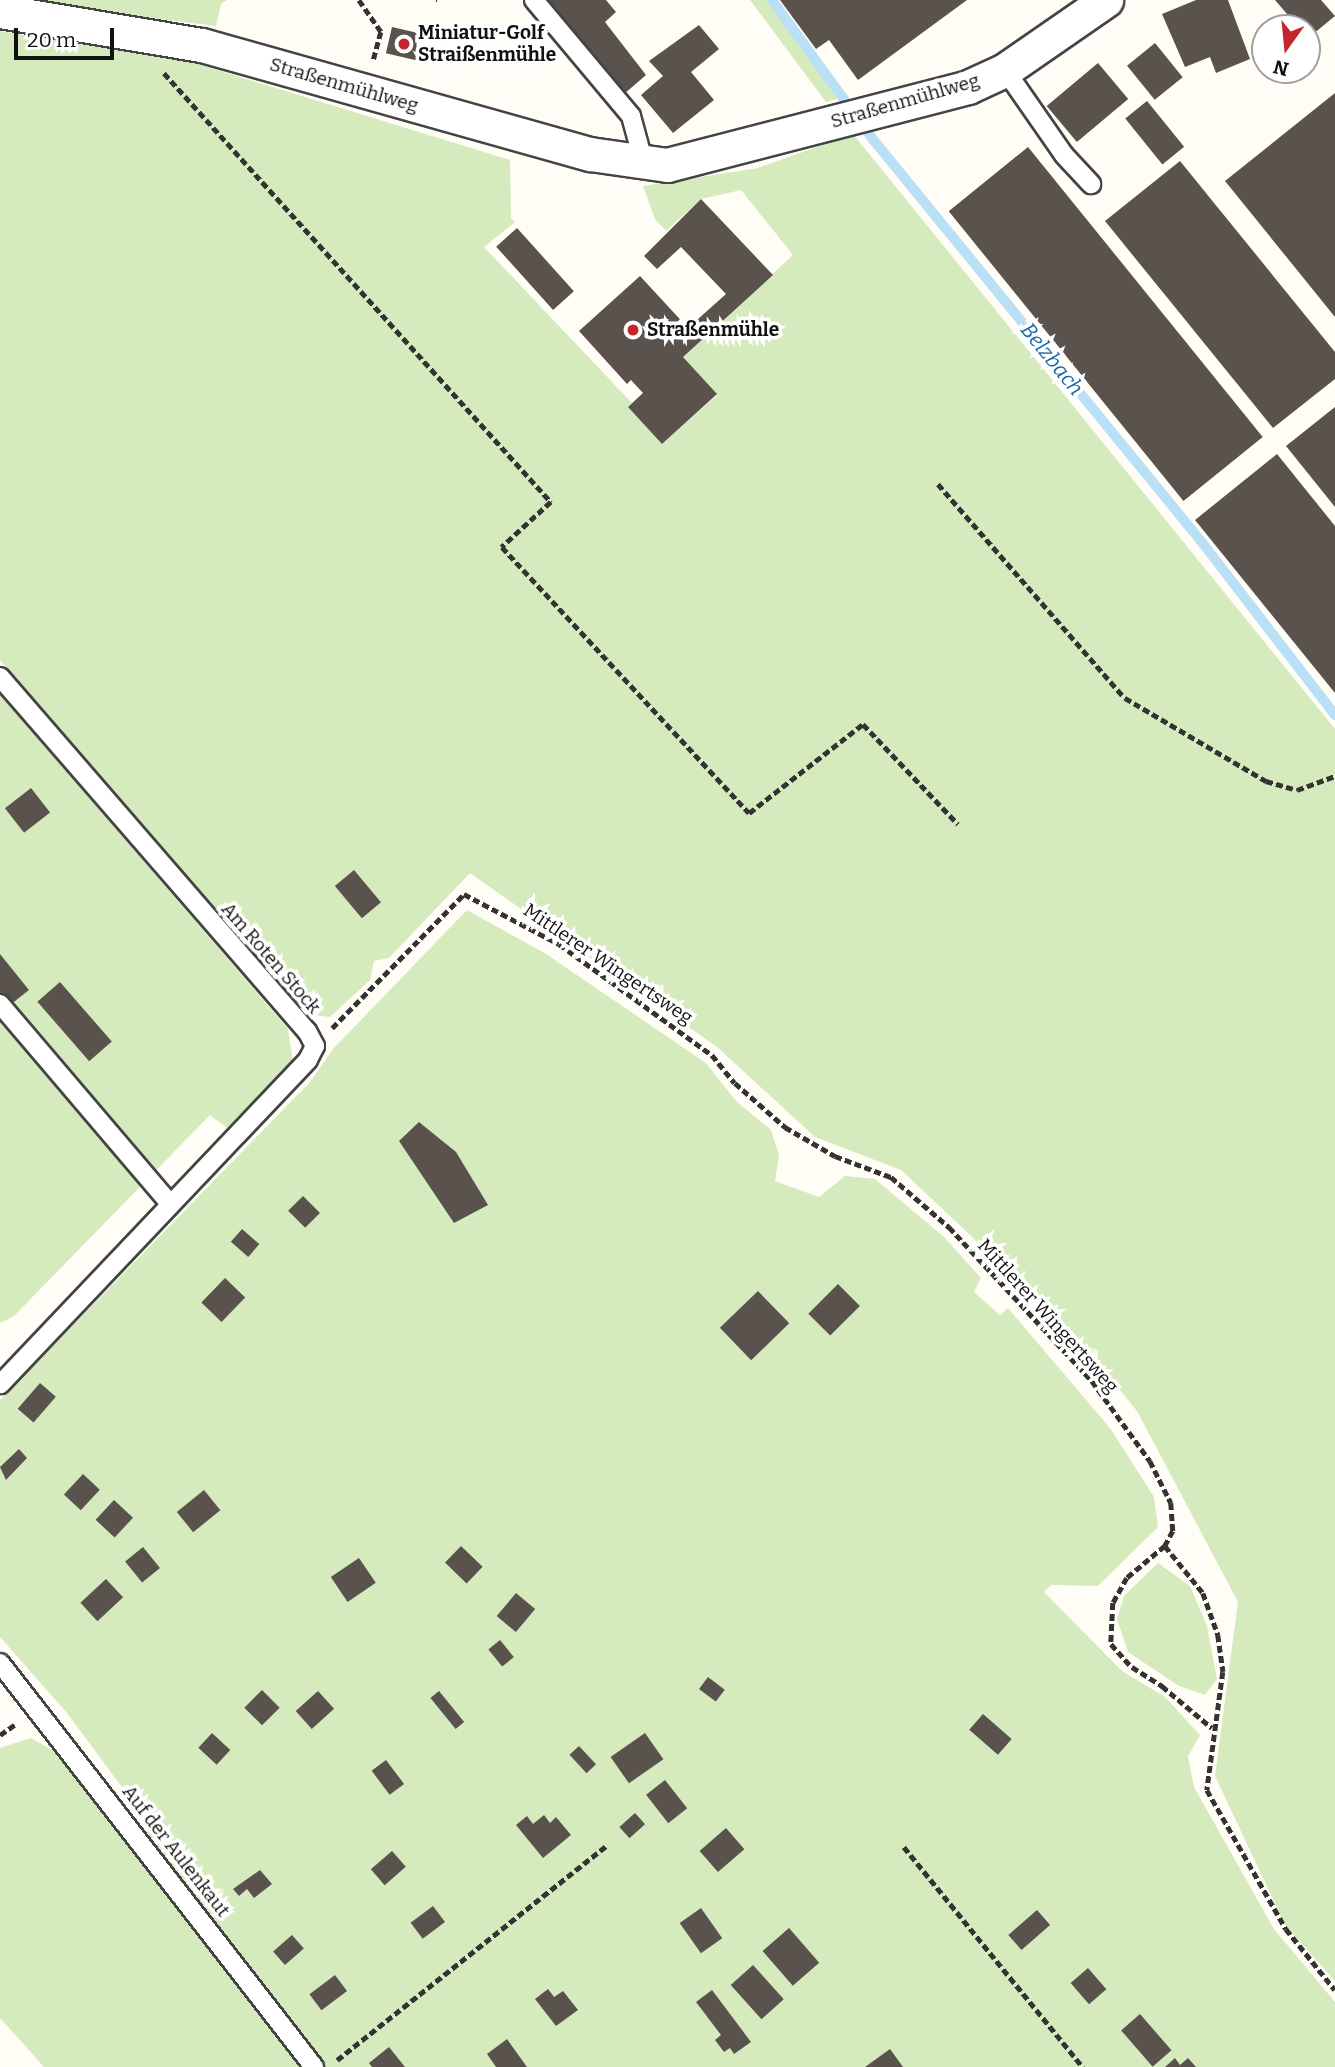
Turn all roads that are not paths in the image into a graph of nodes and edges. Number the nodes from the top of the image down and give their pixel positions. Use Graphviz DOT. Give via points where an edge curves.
graph roads {
  1 [pos="534,0"];
  2 [pos="1106,0"];
  3 [pos="13,9"];
  4 [pos="1005,70"];
  5 [pos="644,164"];
  6 [pos="1091,184"];
  7 [pos="0,677"];
  8 [pos="0,1004"];
  9 [pos="170,1204"];
  10 [pos="0,1384"];
  11 [pos="0,1663"];
  12 [pos="314,2067"];
  1 -- 5 [label="lane" via="631,116"];
  2 -- 4 [label="street, Straßenmühlweg"];
  3 -- 5 [label="street, Straßenmühlweg" via="151,34 590,154"];
  4 -- 5 [label="street, Straßenmühlweg" via="968,87 687,162"];
  4 -- 6 [label="lane" via="1064,155"];
  7 -- 9 [label="lane, Am Roten Stock" via="307,1031 314,1046 308,1060"];
  8 -- 9 [label="lane"];
  9 -- 10 [label="lane, Am Roten Stock"];
  11 -- 12 [label="lane, Auf der Aulenkaut"];
}
